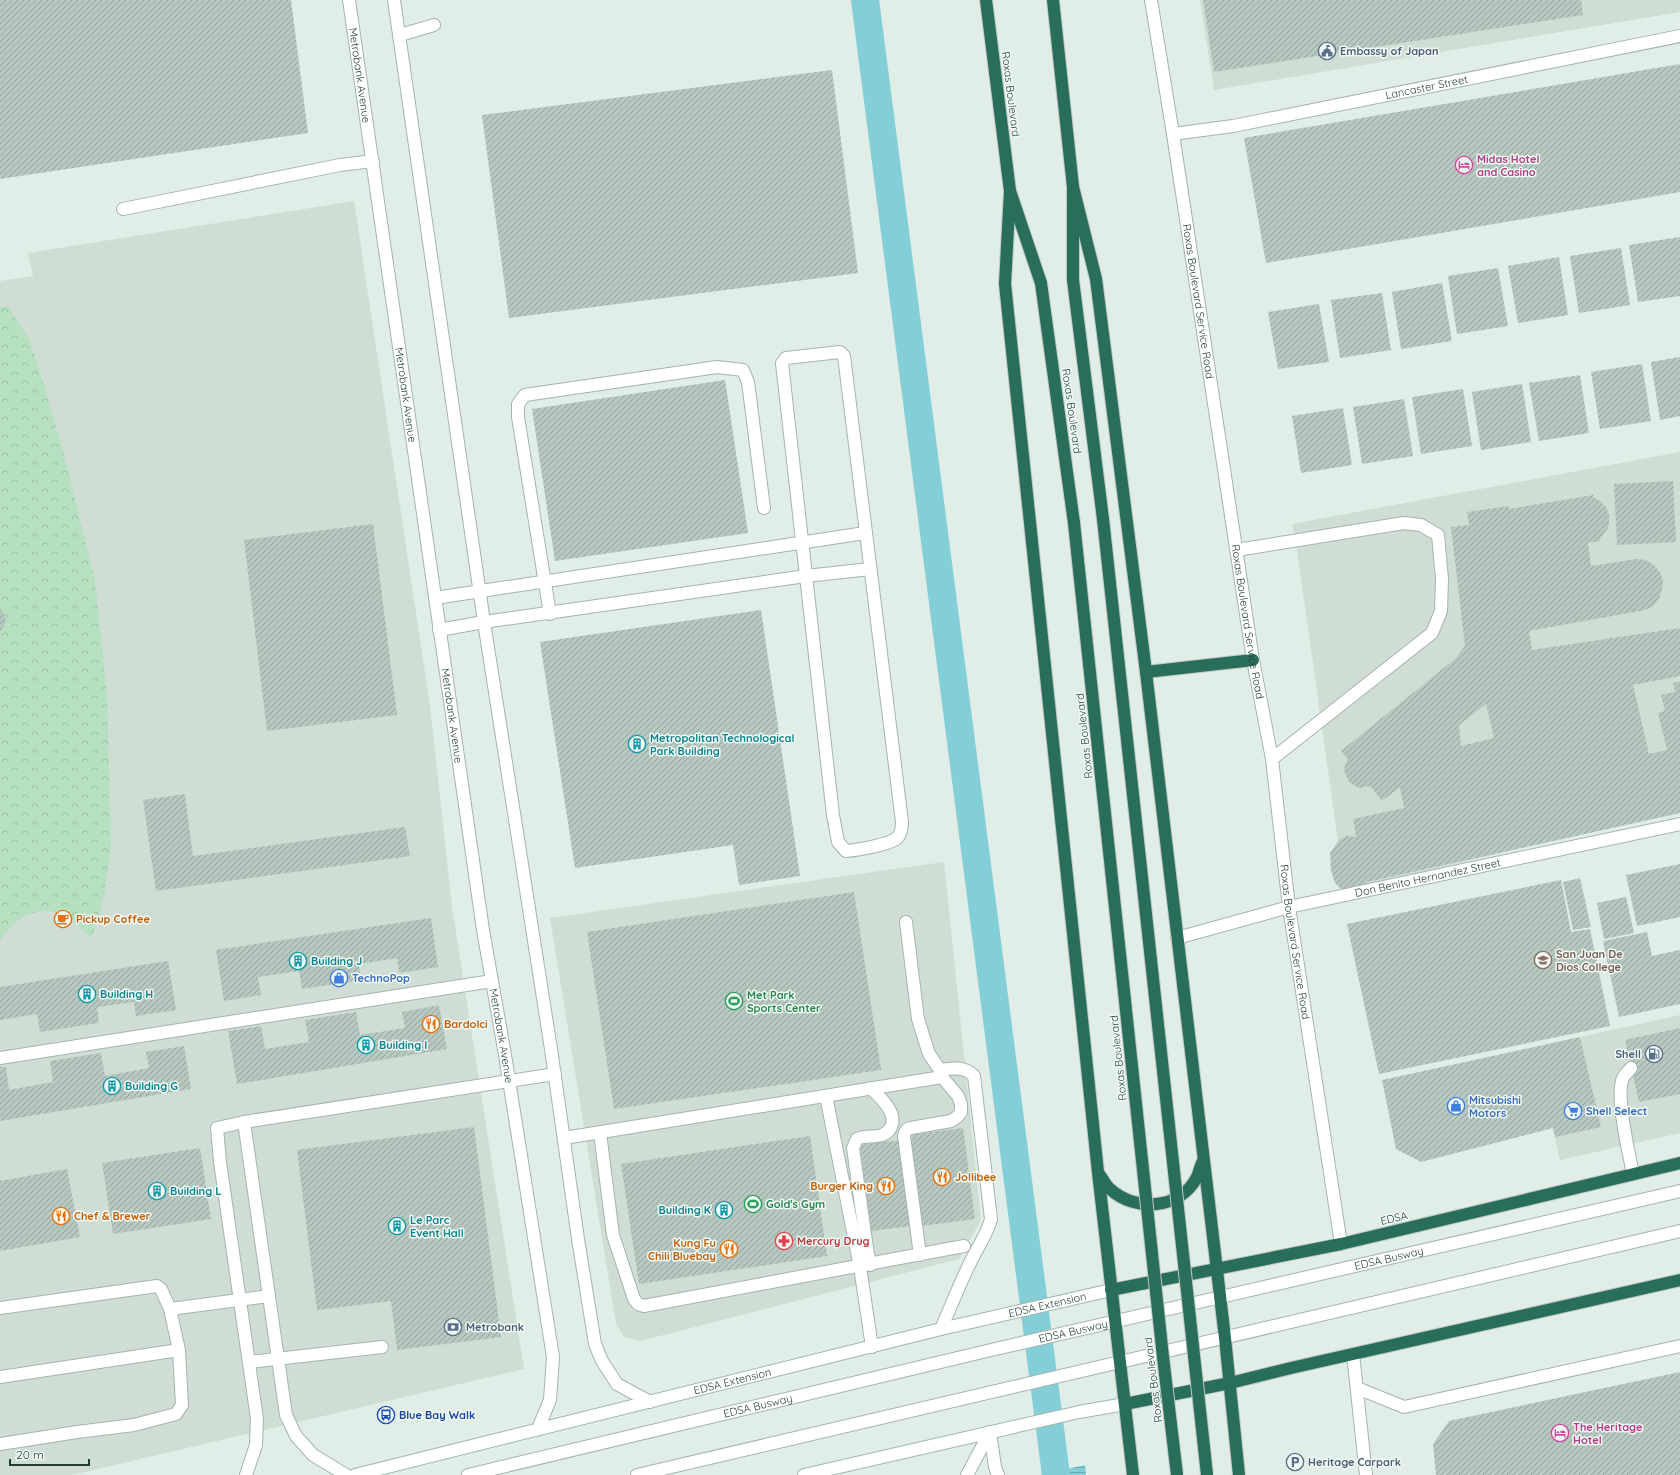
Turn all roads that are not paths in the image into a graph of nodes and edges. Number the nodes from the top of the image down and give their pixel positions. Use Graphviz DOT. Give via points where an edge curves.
graph roads {
  1 [pos="349,0"];
  2 [pos="394,0"];
  3 [pos="986,0"];
  4 [pos="1053,0"];
  5 [pos="1151,0"];
  6 [pos="434,25"];
  7 [pos="400,35"];
  8 [pos="1680,36"];
  9 [pos="1173,134"];
  10 [pos="373,161"];
  11 [pos="1073,187"];
  12 [pos="1010,191"];
  13 [pos="123,209"];
  14 [pos="764,508"];
  15 [pos="865,533"];
  16 [pos="802,543"];
  17 [pos="1237,550"];
  18 [pos="870,569"];
  19 [pos="806,576"];
  20 [pos="545,581"];
  21 [pos="480,591"];
  22 [pos="435,598"];
  23 [pos="550,614"];
  24 [pos="484,622"];
  25 [pos="440,630"];
  26 [pos="1253,660"];
  27 [pos="1146,672"];
  28 [pos="1272,758"];
  29 [pos="1680,824"];
  30 [pos="1289,907"];
  31 [pos="906,922"];
  32 [pos="1177,938"];
  33 [pos="492,981"];
  34 [pos="0,1058"];
  35 [pos="1631,1068"];
  36 [pos="941,1073"];
  37 [pos="555,1074"];
  38 [pos="508,1081"];
  39 [pos="871,1088"];
  40 [pos="826,1096"];
  41 [pos="244,1122"];
  42 [pos="600,1133"];
  43 [pos="564,1138"];
  44 [pos="1203,1158"];
  45 [pos="1680,1163"];
  46 [pos="1098,1172"];
  47 [pos="1633,1174"];
  48 [pos="1680,1191"];
  49 [pos="1680,1231"];
  50 [pos="1341,1244"];
  51 [pos="964,1246"];
  52 [pos="920,1255"];
  53 [pos="865,1266"];
  54 [pos="1216,1269"];
  55 [pos="1680,1280"];
  56 [pos="1111,1290"];
  57 [pos="269,1296"];
  58 [pos="1220,1298"];
  59 [pos="240,1300"];
  60 [pos="0,1308"];
  61 [pos="170,1309"];
  62 [pos="1115,1322"];
  63 [pos="941,1329"];
  64 [pos="1225,1338"];
  65 [pos="1680,1346"];
  66 [pos="382,1347"];
  67 [pos="872,1347"];
  68 [pos="178,1350"];
  69 [pos="1354,1354"];
  70 [pos="278,1359"];
  71 [pos="250,1362"];
  72 [pos="1120,1363"];
  73 [pos="0,1377"];
  74 [pos="1230,1383"];
  75 [pos="1357,1388"];
  76 [pos="650,1402"];
  77 [pos="1125,1404"];
  78 [pos="538,1430"];
  79 [pos="995,1431"];
  80 [pos="0,1444"];
  81 [pos="811,1474"];
  82 [pos="246,1475"];
  83 [pos="346,1475"];
  84 [pos="355,1475"];
  85 [pos="468,1475"];
  86 [pos="637,1475"];
  87 [pos="967,1475"];
  88 [pos="998,1475"];
  89 [pos="1132,1475"];
  90 [pos="1177,1475"];
  91 [pos="1207,1475"];
  92 [pos="1240,1475"];
  93 [pos="1366,1475"];
  1 -- 10 [label="street, Metrobank Avenue"];
  2 -- 7 [label="street"];
  3 -- 12 [label="highway, Roxas Boulevard"];
  4 -- 11 [label="highway, Roxas Boulevard"];
  5 -- 9 [label="street, Roxas Boulevard Service Road"];
  6 -- 7 [label="street"];
  7 -- 21 [label="street"];
  8 -- 9 [label="street, Lancaster Street" via="1233,126"];
  9 -- 17 [label="street, Roxas Boulevard Service Road"];
  10 -- 13 [label="street" via="340,165"];
  10 -- 22 [label="street, Metrobank Avenue"];
  11 -- 27 [label="highway" via="1096,279"];
  11 -- 91 [label="highway, Roxas Boulevard, bridge" via="1073,280 1103,520"];
  12 -- 46 [label="highway" via="1005,284"];
  12 -- 90 [label="highway, Roxas Boulevard, bridge" via="1041,284 1074,523"];
  14 -- 20 [label="street" via="748,382 743,370 716,367 525,395 518,404 518,417"];
  15 -- 16 [label="street"];
  15 -- 16 [label="street" via="844,356 840,352 786,358 782,363 783,379"];
  15 -- 18 [label="street"];
  16 -- 19 [label="street"];
  16 -- 20 [label="street"];
  17 -- 26 [label="street, Roxas Boulevard Service Road"];
  17 -- 28 [label="street" via="1404,523 1421,525 1438,535 1442,579 1441,611 1432,633"];
  18 -- 19 [label="street"];
  18 -- 19 [label="street" via="902,822 901,831 896,839 846,851 838,842 832,815"];
  19 -- 23 [label="street"];
  20 -- 21 [label="street"];
  20 -- 23 [label="street"];
  21 -- 22 [label="street"];
  21 -- 24 [label="street"];
  22 -- 25 [label="street, Metrobank Avenue"];
  23 -- 24 [label="street"];
  24 -- 25 [label="street"];
  24 -- 37 [label="street"];
  25 -- 33 [label="street, Metrobank Avenue"];
  26 -- 27 [label="highway"];
  26 -- 28 [label="street, Roxas Boulevard Service Road"];
  27 -- 32 [label="highway"];
  28 -- 30 [label="street, Roxas Boulevard Service Road"];
  29 -- 30 [label="street, Don Benito Hernandez Street"];
  30 -- 32 [label="street, Don Benito Hernandez Street"];
  30 -- 50 [label="street, Roxas Boulevard Service Road"];
  31 -- 36 [label="street" via="918,1019 929,1054"];
  32 -- 44 [label="highway"];
  33 -- 34 [label="street"];
  33 -- 38 [label="street, Metrobank Avenue"];
  35 -- 47 [label="street" via="1623,1077 1620,1092"];
  36 -- 39 [label="street"];
  36 -- 52 [label="street" via="958,1096 961,1112 952,1121 906,1129 904,1136"];
  36 -- 63 [label="street" via="960,1068 968,1070 974,1076 991,1219"];
  37 -- 38 [label="street"];
  37 -- 43 [label="street"];
  38 -- 41 [label="street"];
  38 -- 78 [label="street, Metrobank Avenue" via="553,1358 550,1400"];
  39 -- 40 [label="street"];
  39 -- 53 [label="street" via="888,1107 893,1123 890,1130 882,1135 857,1139 853,1148 866,1248"];
  40 -- 42 [label="street"];
  40 -- 53 [label="street"];
  41 -- 57 [label="street"];
  41 -- 59 [label="street" via="217,1128"];
  42 -- 43 [label="street"];
  42 -- 53 [label="street" via="613,1235 634,1299 638,1304 644,1306"];
  43 -- 76 [label="street" via="595,1344 602,1361 618,1384"];
  44 -- 46 [label="highway" via="1197,1178 1184,1193 1166,1203 1145,1206 1125,1201 1109,1189"];
  44 -- 54 [label="highway"];
  45 -- 47 [label="highway, EDSA"];
  46 -- 56 [label="highway"];
  47 -- 50 [label="highway, EDSA"];
  48 -- 58 [label="street, EDSA Busway"];
  49 -- 64 [label="street"];
  50 -- 54 [label="highway, EDSA"];
  51 -- 52 [label="street"];
  52 -- 53 [label="street"];
  53 -- 67 [label="street"];
  54 -- 56 [label="highway, EDSA"];
  54 -- 58 [label="highway"];
  55 -- 69 [label="highway"];
  56 -- 62 [label="highway"];
  56 -- 63 [label="street, EDSA Extension"];
  57 -- 59 [label="street"];
  57 -- 70 [label="street"];
  58 -- 62 [label="street, EDSA Busway"];
  58 -- 64 [label="highway"];
  59 -- 61 [label="street"];
  59 -- 71 [label="street"];
  60 -- 61 [label="street" via="157,1286 161,1289"];
  61 -- 68 [label="street"];
  62 -- 72 [label="highway"];
  62 -- 85 [label="street, EDSA Busway"];
  63 -- 67 [label="street, EDSA Extension"];
  64 -- 72 [label="street"];
  64 -- 74 [label="highway"];
  65 -- 75 [label="street" via="1404,1407"];
  66 -- 70 [label="street"];
  67 -- 76 [label="street, EDSA Extension"];
  68 -- 73 [label="street"];
  68 -- 80 [label="street" via="182,1405 176,1414 134,1425"];
  69 -- 74 [label="highway"];
  69 -- 75 [label="street"];
  70 -- 71 [label="street"];
  70 -- 83 [label="street" via="286,1416 296,1436 313,1455"];
  71 -- 82 [label="street" via="257,1419 256,1445"];
  72 -- 77 [label="highway"];
  72 -- 86 [label="street"];
  74 -- 77 [label="highway"];
  74 -- 92 [label="highway"];
  75 -- 93 [label="street"];
  76 -- 78 [label="street, EDSA Extension"];
  77 -- 79 [label="street"];
  77 -- 89 [label="highway"];
  78 -- 84 [label="street, EDSA Extension"];
  79 -- 81 [label="street"];
  79 -- 87 [label="street"];
  79 -- 88 [label="street" via="995,1467"];
}
